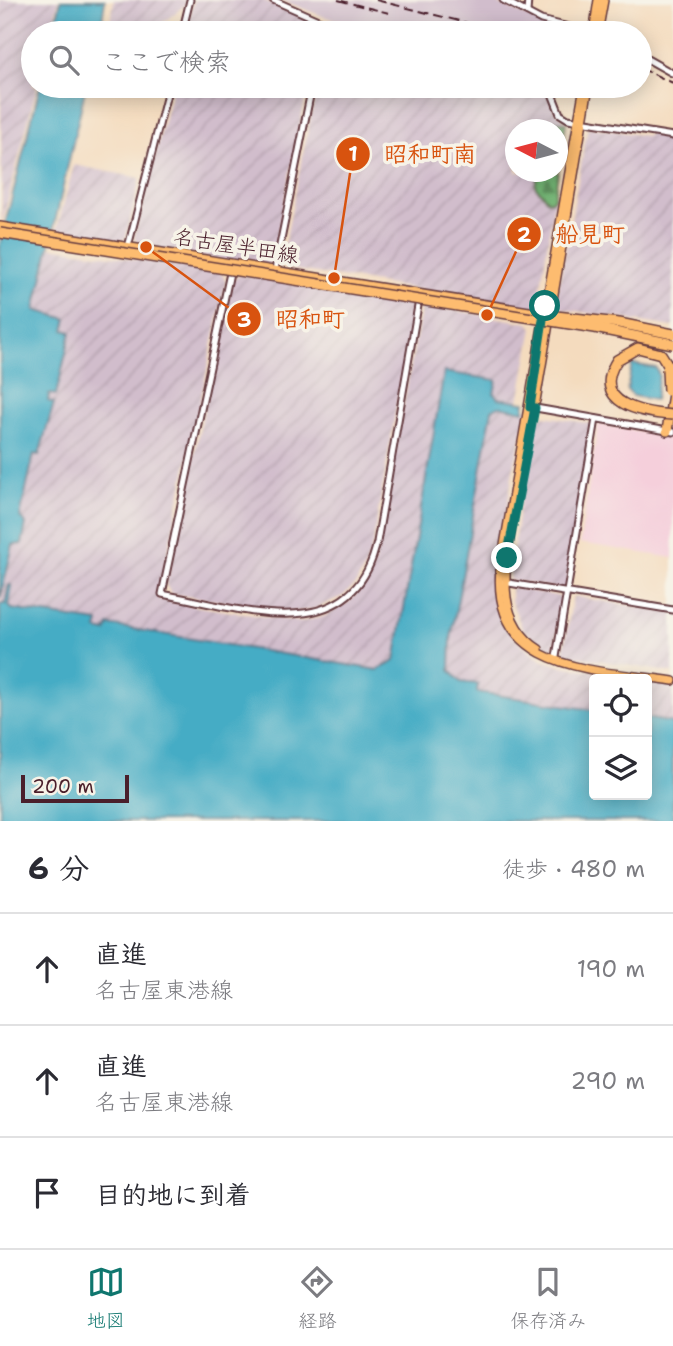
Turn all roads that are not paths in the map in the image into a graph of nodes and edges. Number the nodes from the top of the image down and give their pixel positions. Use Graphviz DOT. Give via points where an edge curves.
graph roads {
  1 [pos="190,0"];
  2 [pos="273,0"];
  3 [pos="503,0"];
  4 [pos="527,0"];
  5 [pos="598,0"];
  6 [pos="604,0"];
  7 [pos="527,12"];
  8 [pos="185,21"];
  9 [pos="320,21"];
  10 [pos="545,21"];
  11 [pos="595,21"];
  12 [pos="600,21"];
  13 [pos="652,62"];
  14 [pos="672,73"];
  15 [pos="166,98"];
  16 [pos="310,98"];
  17 [pos="554,98"];
  18 [pos="583,98"];
  19 [pos="586,98"];
  20 [pos="580,122"];
  21 [pos="673,136"];
  22 [pos="1,231"];
  23 [pos="58,240"];
  24 [pos="128,247"];
  25 [pos="232,263"];
  26 [pos="275,270"];
  27 [pos="230,273"];
  28 [pos="419,298"];
  29 [pos="545,317"];
  30 [pos="673,340"];
  31 [pos="673,373"];
  32 [pos="669,395"];
  33 [pos="533,408"];
  34 [pos="673,413"];
  35 [pos="596,419"];
  36 [pos="667,431"];
  37 [pos="502,582"];
  38 [pos="567,593"];
  39 [pos="673,610"];
  40 [pos="556,657"];
  41 [pos="673,679"];
  1 -- 8 [label="street"];
  2 -- 9 [label="street"];
  3 -- 7 [label="street"];
  4 -- 7 [label="street"];
  5 -- 11 [label="main road"];
  6 -- 12 [label="main road"];
  7 -- 10 [label="street"];
  13 -- 14 [label="street"];
  15 -- 24 [label="street"];
  16 -- 26 [label="street"];
  17 -- 20 [label="street" via="560,114"];
  18 -- 20 [label="main road"];
  19 -- 20 [label="main road"];
  20 -- 21 [label="street"];
  20 -- 29 [label="main road"];
  22 -- 23 [label="main road, 名古屋半田線"];
  22 -- 29 [label="highway, bridge"];
  22 -- 30 [label="highway, bridge"];
  23 -- 24 [label="main road, 名古屋半田線"];
  23 -- 27 [label="main road, 名古屋半田線"];
  24 -- 25 [label="main road, 名古屋半田線"];
  25 -- 26 [label="main road, 名古屋半田線"];
  25 -- 27 [label="street"];
  26 -- 28 [label="main road, 名古屋半田線"];
  27 -- 28 [label="main road, 名古屋半田線"];
  27 -- 28 [label="street" via="162,594 293,616 329,608 357,587 368,570 377,542"];
  28 -- 29 [label="main road, 名古屋半田線"];
  29 -- 30 [label="highway, bridge" via="607,321"];
  29 -- 33 [label="main road"];
  31 -- 34 [label="highway, bridge" via="657,352 638,348 618,360 611,381 617,399 630,409"];
  32 -- 34 [label="highway, bridge" via="668,371 654,355 635,354 618,368 616,386 628,403"];
  32 -- 36 [label="highway"];
  33 -- 35 [label="street"];
  33 -- 37 [label="main road"];
  35 -- 36 [label="street"];
  35 -- 38 [label="street"];
  37 -- 38 [label="street"];
  37 -- 40 [label="main road" via="520,631 534,646"];
  37 -- 41 [label="main road" via="510,628 536,653 567,664"];
  38 -- 39 [label="street"];
  38 -- 40 [label="street"];
  40 -- 41 [label="main road"];
}
